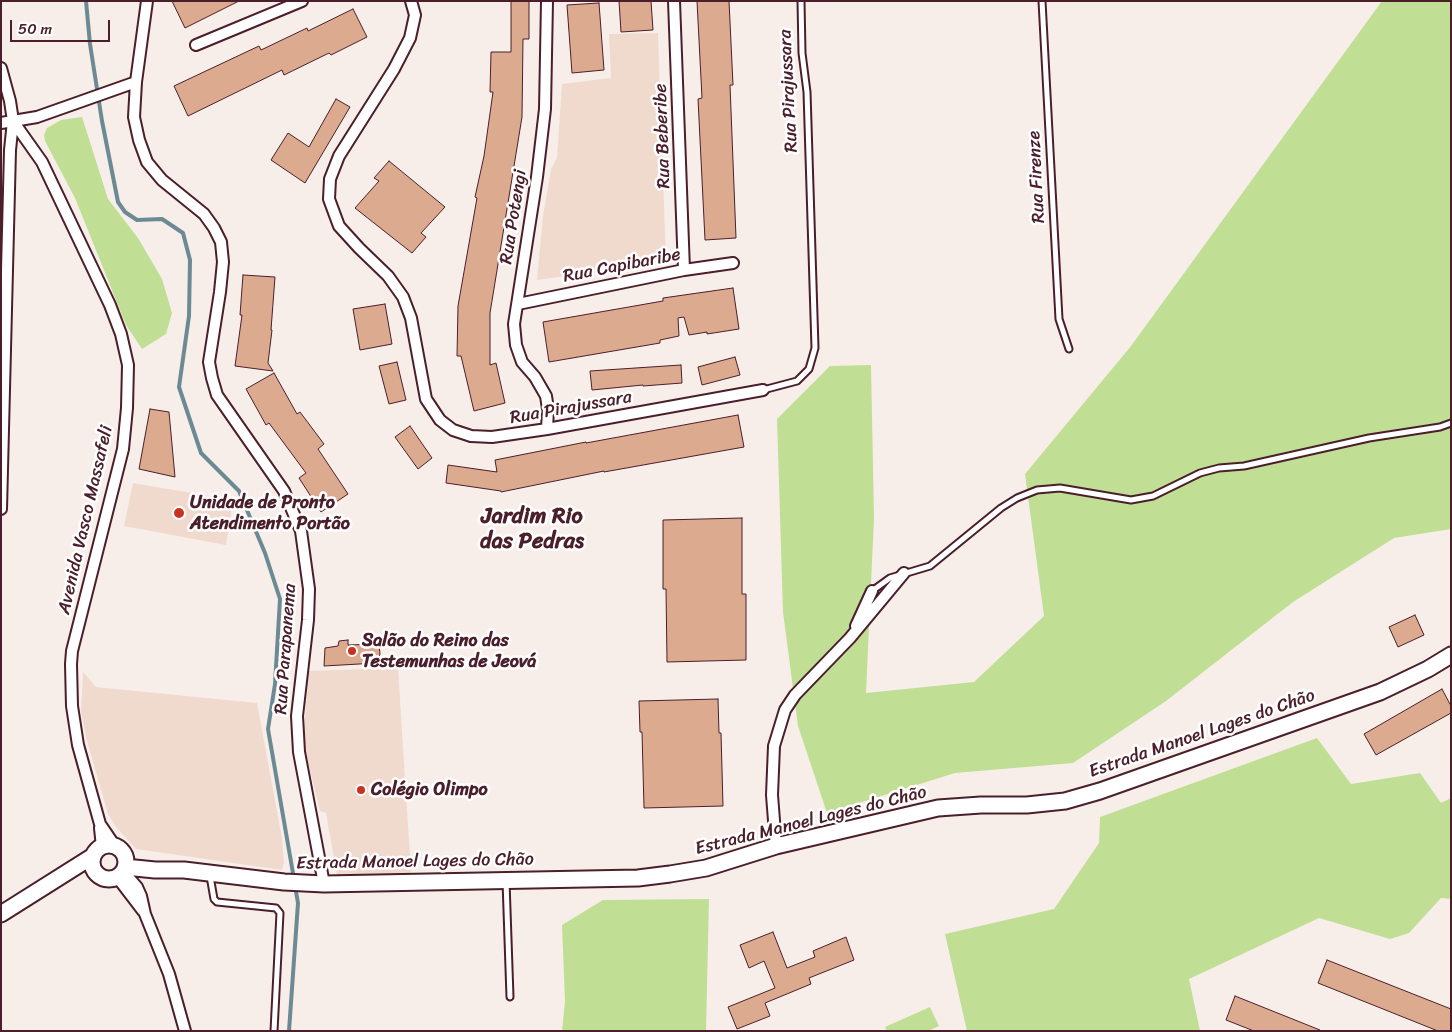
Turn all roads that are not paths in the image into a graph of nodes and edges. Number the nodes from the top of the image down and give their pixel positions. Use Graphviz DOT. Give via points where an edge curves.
graph roads {
  1 [pos="147,1"];
  2 [pos="302,1"];
  3 [pos="410,1"];
  4 [pos="547,1"];
  5 [pos="674,1"];
  6 [pos="801,1"];
  7 [pos="1042,1"];
  8 [pos="196,45"];
  9 [pos="1,68"];
  10 [pos="136,82"];
  11 [pos="13,121"];
  12 [pos="1,123"];
  13 [pos="733,263"];
  14 [pos="684,270"];
  15 [pos="518,304"];
  16 [pos="1070,349"];
  17 [pos="763,390"];
  18 [pos="1451,423"];
  19 [pos="547,429"];
  20 [pos="1,509"];
  21 [pos="904,574"];
  22 [pos="872,591"];
  23 [pos="850,638"];
  24 [pos="1451,655"];
  25 [pos="776,846"];
  26 [pos="114,860"];
  27 [pos="96,872"];
  28 [pos="210,873"];
  29 [pos="506,880"];
  30 [pos="53,883"];
  31 [pos="324,884"];
  32 [pos="1,914"];
  33 [pos="510,997"];
  34 [pos="185,1031"];
  35 [pos="274,1031"];
  1 -- 10 [label="street, Rua Parapanema"];
  2 -- 8 [label="street"];
  3 -- 19 [label="street, Rua Pirajussara" via="415,15 410,38 339,156 330,178 329,199 339,226 388,276 403,297 411,318 426,399 440,420 454,430 472,436 492,437"];
  4 -- 15 [label="street, Rua Potengi" via="545,109"];
  5 -- 14 [label="street, Rua Beberibe"];
  6 -- 17 [label="lane, Rua Pirajussara" via="815,348 809,369 797,381"];
  7 -- 16 [label="lane, Rua Firenze" via="1059,319"];
  9 -- 11 [label="street, Avenida Vasco Massafeli"];
  10 -- 11 [label="street" via="37,117"];
  10 -- 31 [label="street, Rua Parapanema" via="134,117 146,162 162,180 204,214 221,242 223,262 209,362 217,395 284,491 301,531 309,589 298,734"];
  11 -- 12 [label="street"];
  11 -- 20 [label="street"];
  11 -- 26 [label="street, Avenida Vasco Massafeli" via="42,162 110,305 122,334 128,365 123,449 71,664 72,706 78,744 100,824"];
  13 -- 14 [label="street, Rua Capibaribe"];
  14 -- 15 [label="street, Rua Capibaribe"];
  15 -- 19 [label="street, Rua Potengi" via="514,324 516,345 522,362 546,396"];
  17 -- 19 [label="street, Rua Pirajussara"];
  18 -- 21 [label="lane" via="1244,466 1220,468 1200,473 1153,496 1131,500 1060,488 1037,490 1001,508 930,566"];
  21 -- 22 [label="lane" via="890,578"];
  21 -- 23 [label="street"];
  22 -- 23 [label="street"];
  23 -- 25 [label="street" via="784,710 774,746 772,795"];
  24 -- 25 [label="street, Estrada Manoel Lages do Chão" via="1380,692 1065,801 938,808"];
  25 -- 29 [label="street, Estrada Manoel Lages do Chão" via="706,868 670,874 638,878"];
  26 -- 27 [label="street" via="93,865"];
  26 -- 27 [label="street, Estrada Manoel Lages do Chão" via="107,878"];
  26 -- 28 [label="street, Estrada Manoel Lages do Chão" via="155,870"];
  26 -- 30 [label="street"];
  26 -- 34 [label="street, Avenida Vasco Massafeli" via="145,914 170,974"];
  27 -- 30 [label="street"];
  28 -- 31 [label="street, Estrada Manoel Lages do Chão"];
  28 -- 35 [label="lane" via="217,902 276,908 280,913"];
  29 -- 31 [label="street, Estrada Manoel Lages do Chão"];
  29 -- 33 [label="lane"];
  30 -- 32 [label="street"];
}
